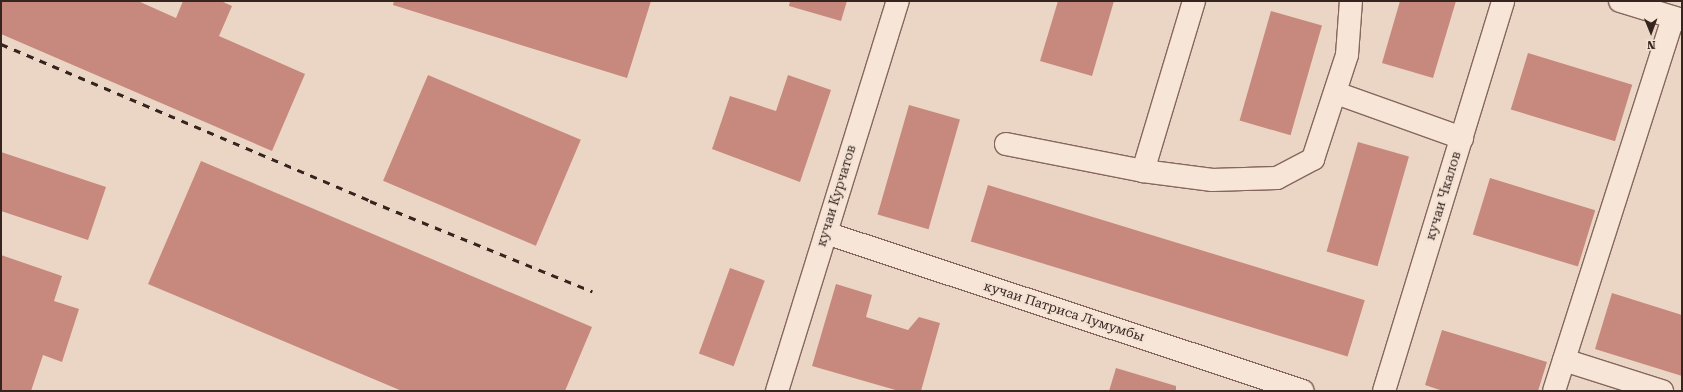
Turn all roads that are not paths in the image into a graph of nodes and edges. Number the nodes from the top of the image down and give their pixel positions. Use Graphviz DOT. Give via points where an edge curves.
graph roads {
  1 [pos="898,1"];
  2 [pos="1194,1"];
  3 [pos="1351,1"];
  4 [pos="1504,1"];
  5 [pos="1620,1"];
  6 [pos="1677,19"];
  7 [pos="1336,93"];
  8 [pos="1462,138"];
  9 [pos="1006,144"];
  10 [pos="1143,171"];
  11 [pos="826,233"];
  12 [pos="1564,360"];
  13 [pos="777,391"];
  14 [pos="1303,391"];
  15 [pos="1384,391"];
  16 [pos="1554,391"];
  17 [pos="1662,391"];
  1 -- 11 [label="street, кучаи Курчатов"];
  2 -- 10 [label="street"];
  3 -- 7 [label="street" via="1347,55"];
  4 -- 8 [label="street, кучаи Чкалов"];
  5 -- 6 [label="street"];
  6 -- 12 [label="street"];
  7 -- 8 [label="street"];
  7 -- 10 [label="street" via="1313,160 1277,178 1212,180"];
  8 -- 15 [label="street, кучаи Чкалов"];
  9 -- 10 [label="street"];
  11 -- 13 [label="street, кучаи Курчатов"];
  11 -- 14 [label="street, кучаи Патриса Лумумбы"];
  12 -- 16 [label="street"];
  12 -- 17 [label="street"];
}
